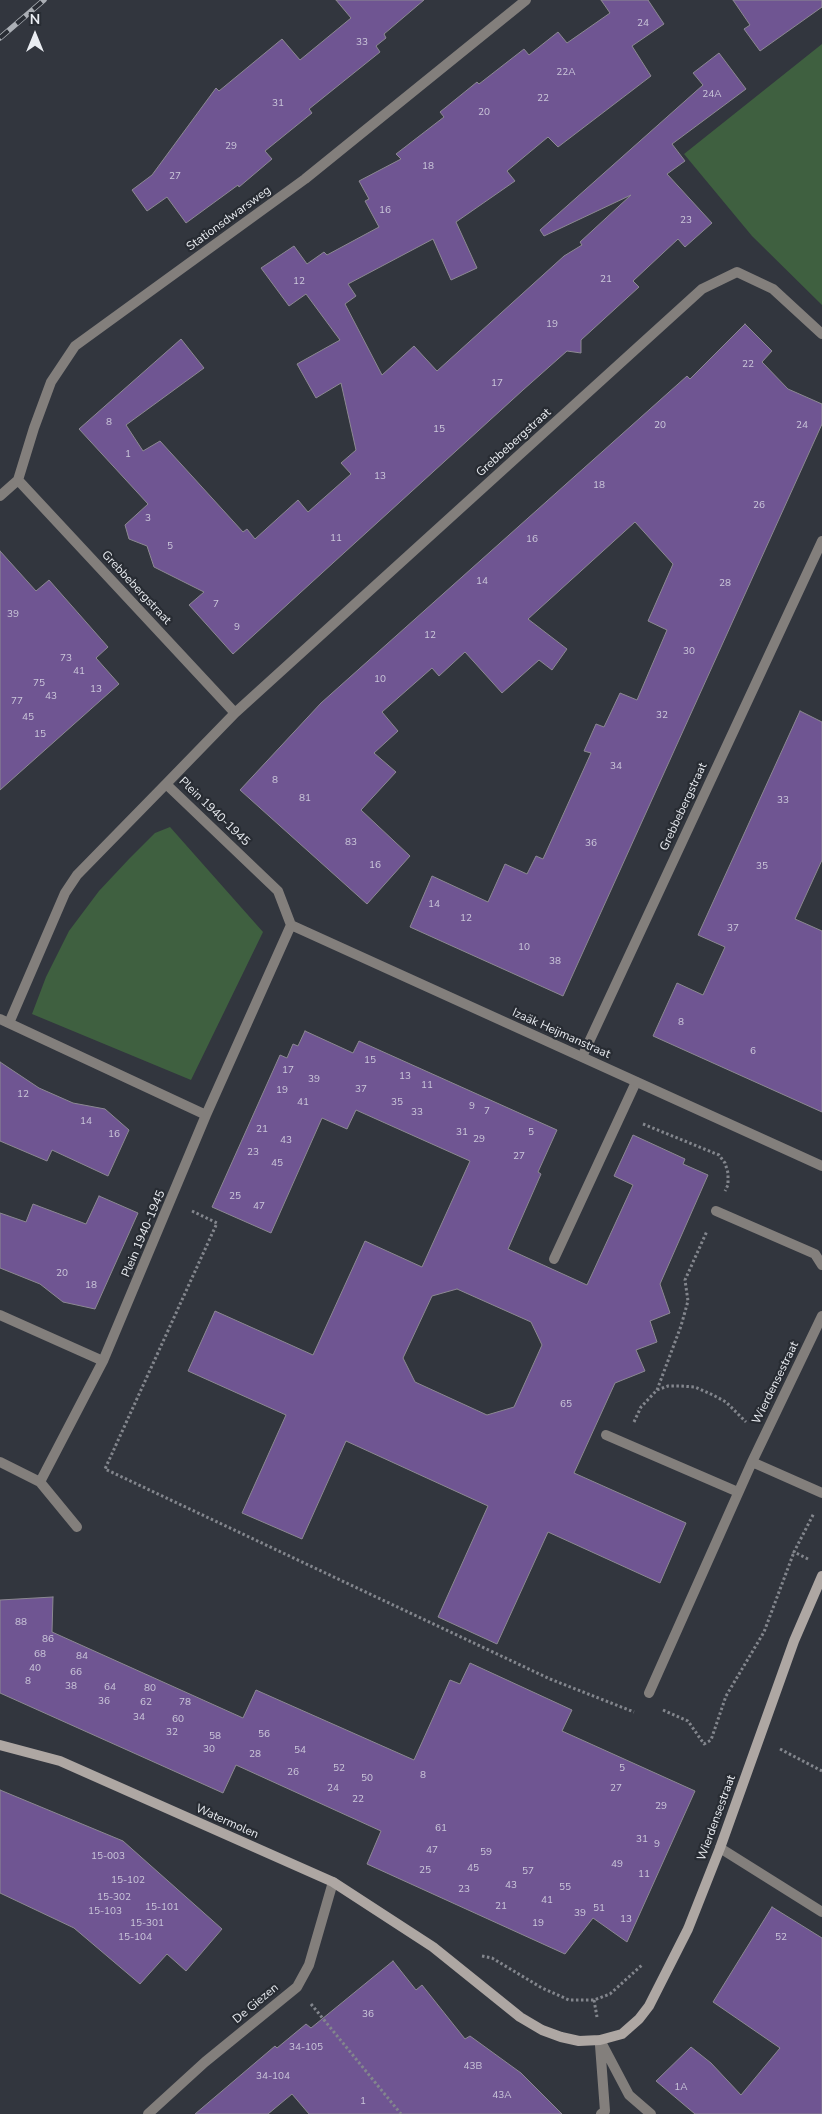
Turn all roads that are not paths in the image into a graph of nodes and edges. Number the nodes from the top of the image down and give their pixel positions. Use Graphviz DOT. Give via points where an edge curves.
graph roads {
  1 [pos="526,0"];
  2 [pos="822,334"];
  3 [pos="18,480"];
  4 [pos="0,496"];
  5 [pos="822,541"];
  6 [pos="235,713"];
  7 [pos="166,784"];
  8 [pos="291,924"];
  9 [pos="4,1021"];
  10 [pos="582,1058"];
  11 [pos="636,1082"];
  12 [pos="206,1115"];
  13 [pos="822,1166"];
  14 [pos="716,1211"];
  15 [pos="554,1258"];
  16 [pos="822,1265"];
  17 [pos="0,1316"];
  18 [pos="822,1316"];
  19 [pos="103,1361"];
  20 [pos="606,1435"];
  21 [pos="0,1462"];
  22 [pos="752,1462"];
  23 [pos="40,1482"];
  24 [pos="738,1492"];
  25 [pos="822,1493"];
  26 [pos="77,1527"];
  27 [pos="822,1576"];
  28 [pos="647,1697"];
  29 [pos="0,1745"];
  30 [pos="720,1848"];
  31 [pos="333,1882"];
  32 [pos="822,1912"];
  33 [pos="600,2040"];
  34 [pos="148,2114"];
  35 [pos="601,2114"];
  36 [pos="651,2114"];
  1 -- 3 [label="street, Stationsdwarsweg" via="305,179 75,346 51,382"];
  2 -- 6 [label="street, Grebbebergstraat" via="773,289 738,272 702,289"];
  3 -- 4 [label="street"];
  3 -- 6 [label="street, Grebbebergstraat"];
  5 -- 10 [label="street, Grebbebergstraat"];
  6 -- 7 [label="street, Grebbebergstraat"];
  7 -- 8 [label="street, Plein 1940-1945" via="278,891"];
  7 -- 9 [label="street, Plein 1940-1945" via="77,875 65,893"];
  8 -- 10 [label="street, Izaäk Heijmanstraat"];
  8 -- 12 [label="street, Plein 1940-1945"];
  9 -- 12 [label="street, Plein 1940-1945"];
  10 -- 11 [label="street, Izaäk Heijmanstraat"];
  11 -- 13 [label="street, Izaäk Heijmanstraat"];
  11 -- 15 [label="street"];
  12 -- 19 [label="street, Plein 1940-1945"];
  14 -- 16 [label="street" via="815,1254"];
  17 -- 19 [label="street"];
  18 -- 22 [label="street, Wierdensestraat"];
  19 -- 23 [label="street, Plein 1940-1945"];
  20 -- 24 [label="street"];
  21 -- 23 [label="street"];
  22 -- 24 [label="street, Wierdensestraat"];
  22 -- 25 [label="street"];
  23 -- 26 [label="street"];
  24 -- 28 [label="street, Wierdensestraat"];
  27 -- 30 [label="street, Wierdensestraat" via="794,1641"];
  29 -- 31 [label="street, Watermolen" via="60,1761"];
  30 -- 32 [label="street"];
  30 -- 33 [label="street, Wierdensestraat" via="688,1929 648,2006 622,2034"];
  31 -- 33 [label="street, Watermolen" via="433,1947 520,2017 561,2038"];
  31 -- 34 [label="street, De Giezen" via="309,1965 296,1987"];
  33 -- 35 [label="street" via="605,2111"];
  33 -- 36 [label="street" via="629,2095"];
}
